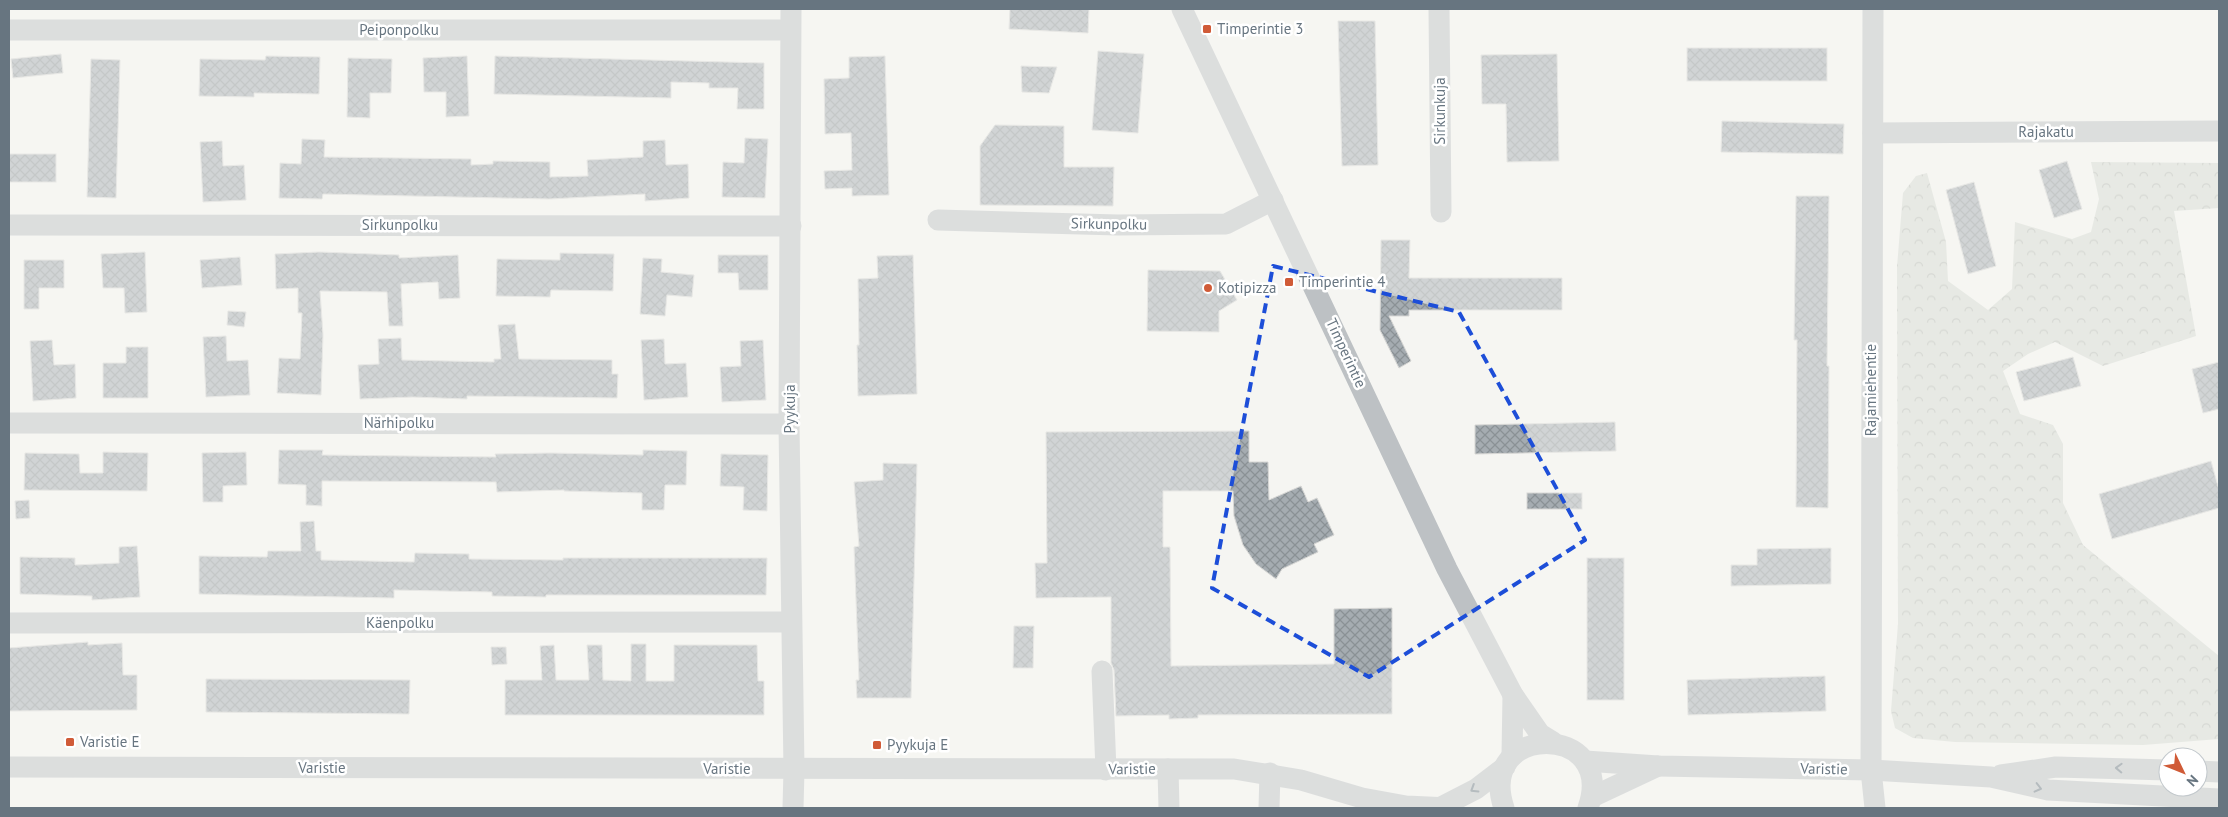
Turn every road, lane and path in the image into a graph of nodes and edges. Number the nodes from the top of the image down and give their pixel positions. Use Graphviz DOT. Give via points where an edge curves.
graph roads {
  1 [pos="791,9"];
  2 [pos="1182,9"];
  3 [pos="1439,9"];
  4 [pos="1874,9"];
  5 [pos="9,30"];
  6 [pos="790,30"];
  7 [pos="2219,131"];
  8 [pos="1873,133"];
  9 [pos="1273,200"];
  10 [pos="1441,212"];
  11 [pos="938,220"];
  12 [pos="9,226"];
  13 [pos="791,226"];
  14 [pos="9,423"];
  15 [pos="789,424"];
  16 [pos="792,622"];
  17 [pos="9,623"];
  18 [pos="1102,671"];
  19 [pos="1513,695"];
  20 [pos="1553,742"];
  21 [pos="1585,761"];
  22 [pos="1508,762"];
  23 [pos="1658,766"];
  24 [pos="9,767"];
  25 [pos="1168,769"];
  26 [pos="794,770"];
  27 [pos="1106,770"];
  28 [pos="1871,770"];
  29 [pos="2158,770"];
  30 [pos="1270,773"];
  31 [pos="1990,776"];
  32 [pos="2219,799"];
  33 [pos="1590,802"];
  34 [pos="793,808"];
  35 [pos="1168,808"];
  36 [pos="1269,808"];
  37 [pos="1445,808"];
  38 [pos="1504,808"];
  39 [pos="1875,808"];
  1 -- 6 [label="street, Pyykuja"];
  2 -- 9 [label="street, Timperintie"];
  3 -- 10 [label="street, Sirkunkuja"];
  4 -- 8 [label="street, Rajamiehentie"];
  5 -- 6 [label="street, Peiponpolku"];
  6 -- 13 [label="street, Pyykuja"];
  7 -- 8 [label="street, Rajakatu"];
  8 -- 28 [label="street, Rajamiehentie"];
  9 -- 11 [label="street, Sirkunpolku" via="1226,224"];
  9 -- 19 [label="street, Timperintie" via="1447,569"];
  12 -- 13 [label="street, Sirkunpolku"];
  13 -- 15 [label="street, Pyykuja"];
  14 -- 15 [label="street, Närhipolku"];
  15 -- 16 [label="street, Pyykuja"];
  16 -- 17 [label="street, Käenpolku"];
  16 -- 26 [label="street, Pyykuja"];
  18 -- 27 [label="street"];
  19 -- 20 [label="street, Timperintie" via="1540,734"];
  19 -- 22 [label="street, Timperintie"];
  20 -- 21 [label="street, Timperintie" via="1566,746"];
  20 -- 22 [label="street, Varistie" via="1538,742 1524,747"];
  21 -- 23 [label="street, Varistie"];
  21 -- 33 [label="street" via="1591,774"];
  22 -- 37 [label="street, Varistie, one-way" via="1476,789"];
  22 -- 38 [label="street, Timperintie" via="1500,781"];
  23 -- 28 [label="street, Varistie"];
  23 -- 33 [label="street"];
  24 -- 26 [label="street, Varistie"];
  25 -- 27 [label="street, Varistie"];
  25 -- 30 [label="street, Varistie" via="1234,769"];
  25 -- 35 [label="street"];
  26 -- 27 [label="street, Varistie"];
  26 -- 34 [label="street, Pyykuja"];
  28 -- 31 [label="street, Varistie"];
  28 -- 39 [label="street, Rajamiehentie"];
  29 -- 31 [label="street, Varistie, one-way" via="2056,767"];
  30 -- 36 [label="street"];
  30 -- 37 [label="street, Varistie" via="1362,798 1406,806"];
  31 -- 32 [label="street, Varistie, one-way" via="2048,790"];
}
